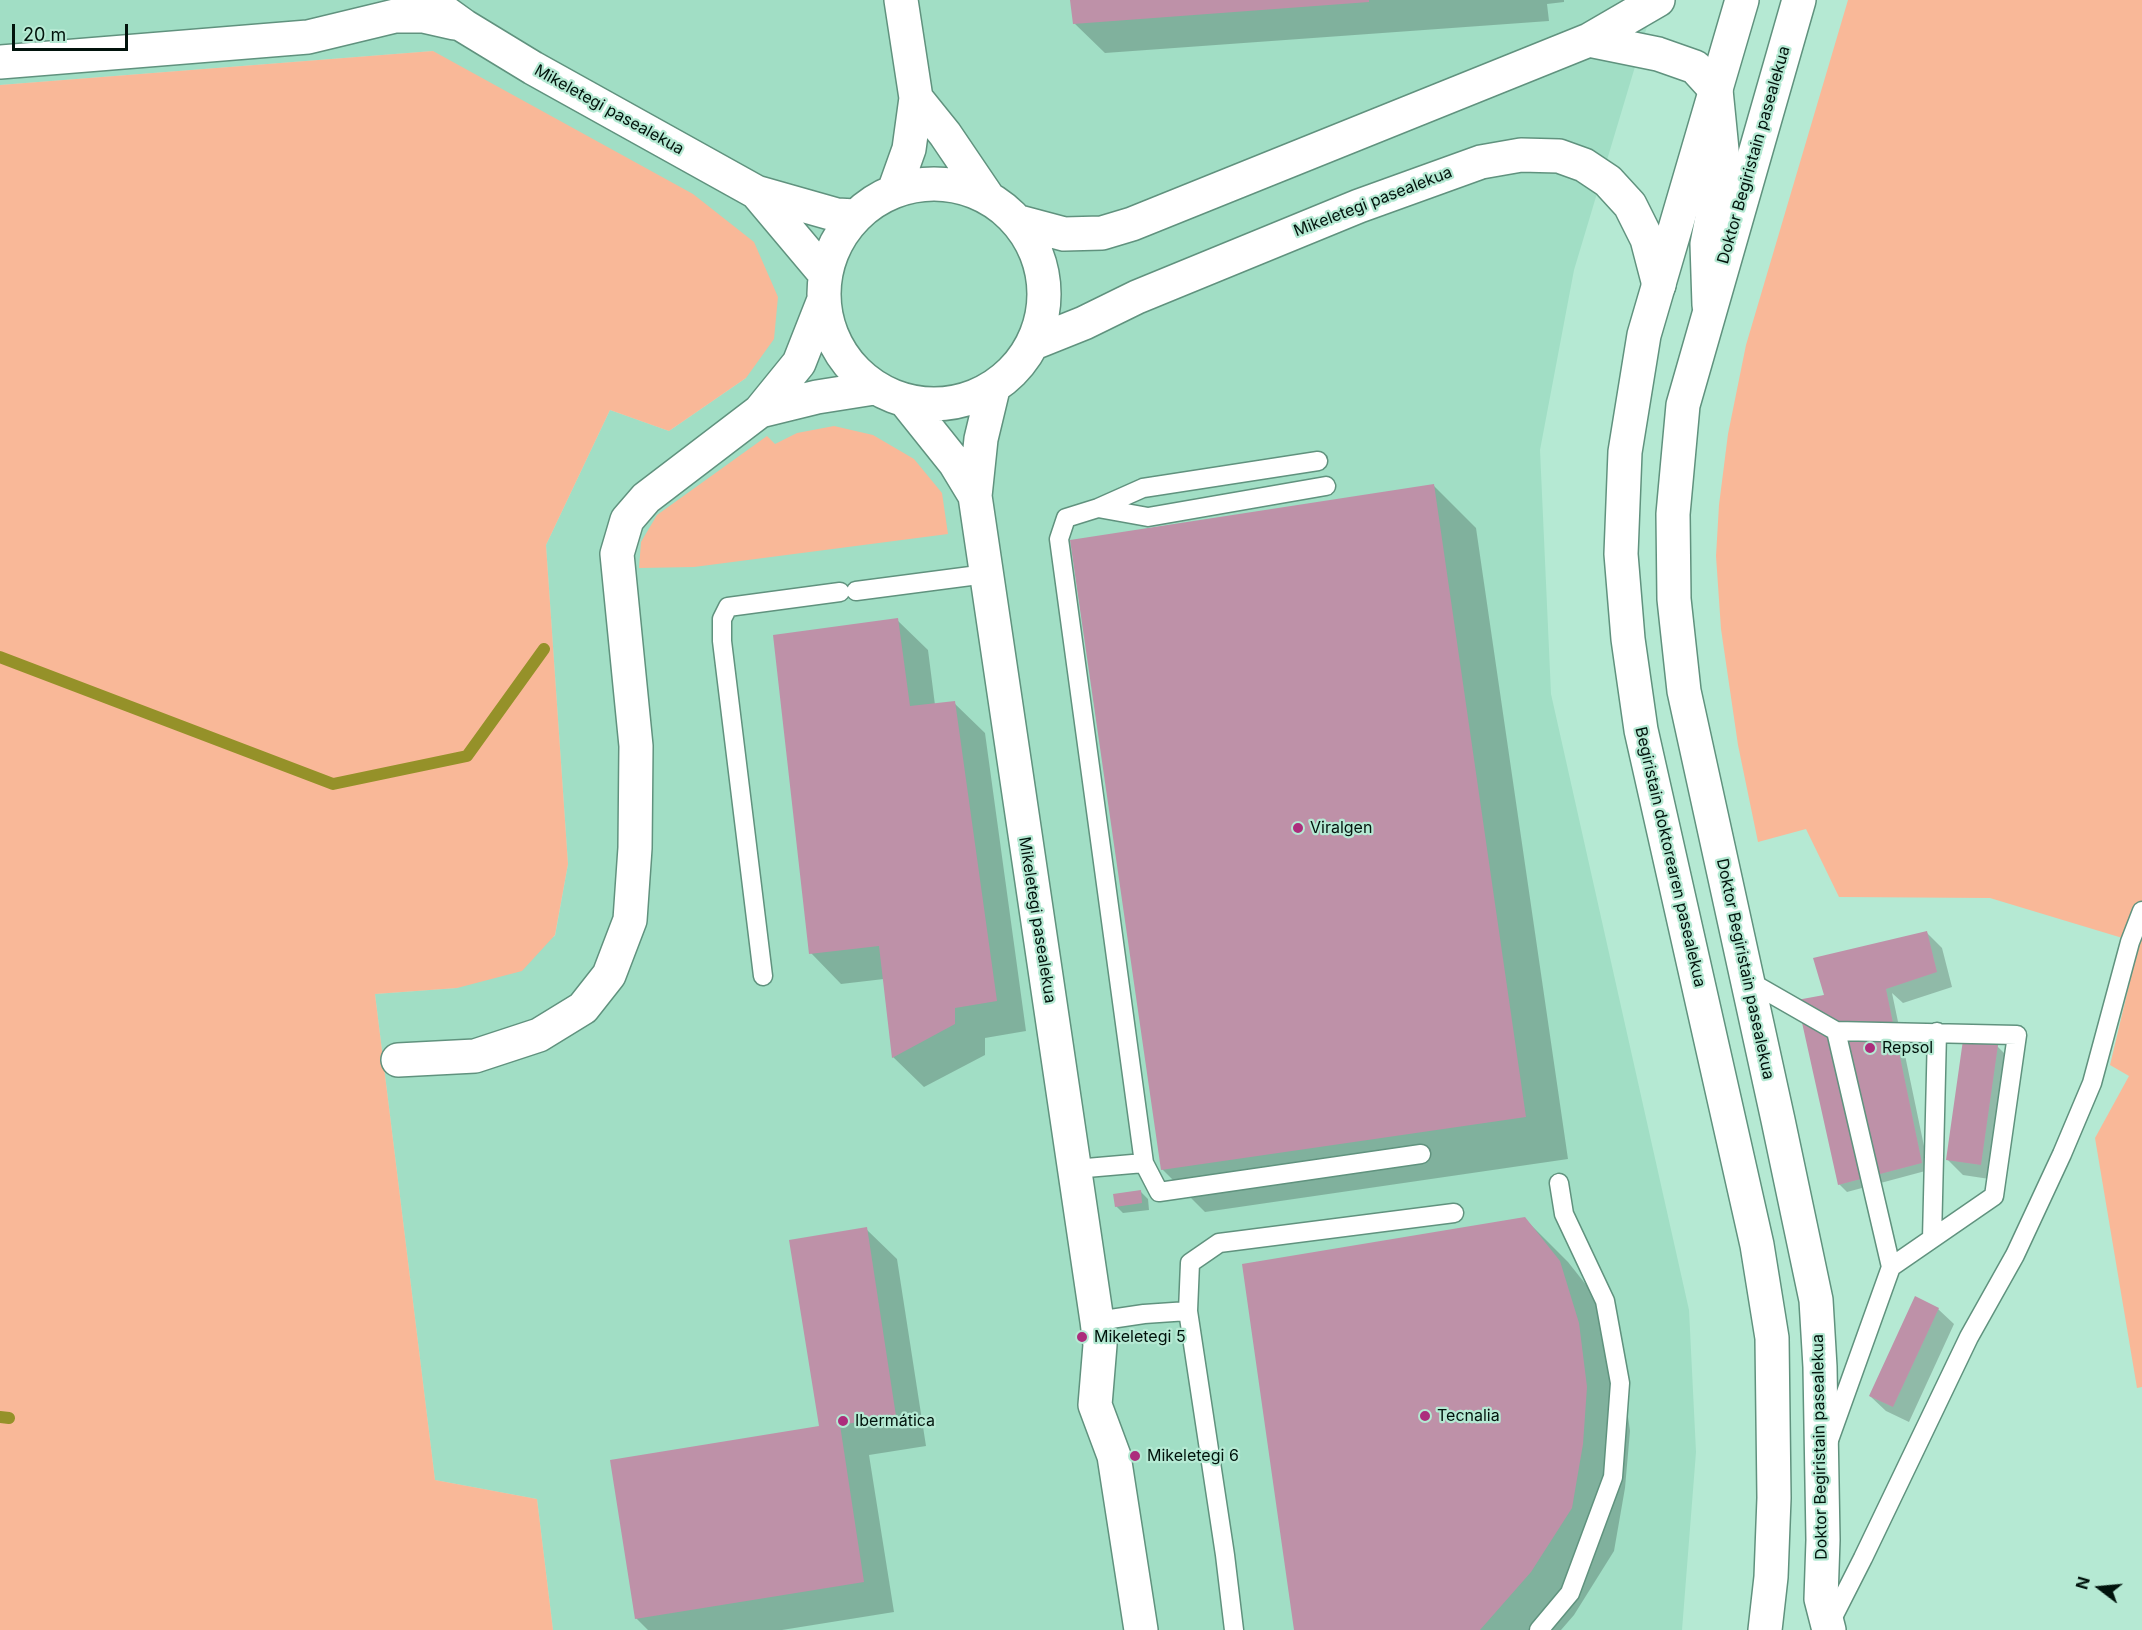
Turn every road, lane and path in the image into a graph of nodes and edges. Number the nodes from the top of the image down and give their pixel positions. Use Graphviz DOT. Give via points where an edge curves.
graph roads {
  1 [pos="428,0"];
  2 [pos="901,0"];
  3 [pos="1658,0"];
  4 [pos="1742,0"];
  5 [pos="1799,0"];
  6 [pos="464,26"];
  7 [pos="1588,40"];
  8 [pos="0,62"];
  9 [pos="1716,90"];
  10 [pos="916,98"];
  11 [pos="894,191"];
  12 [pos="756,192"];
  13 [pos="987,196"];
  14 [pos="855,216"];
  15 [pos="1019,222"];
  16 [pos="1659,285"];
  17 [pos="824,288"];
  18 [pos="1709,310"];
  19 [pos="1034,343"];
  20 [pos="874,388"];
  21 [pos="993,389"];
  22 [pos="907,402"];
  23 [pos="760,411"];
  24 [pos="1318,461"];
  25 [pos="1326,486"];
  26 [pos="975,496"];
  27 [pos="1098,508"];
  28 [pos="986,574"];
  29 [pos="2142,912"];
  30 [pos="763,976"];
  31 [pos="1747,980"];
  32 [pos="1836,1031"];
  33 [pos="1937,1032"];
  34 [pos="398,1060"];
  35 [pos="1421,1154"];
  36 [pos="1144,1163"];
  37 [pos="1075,1169"];
  38 [pos="1559,1183"];
  39 [pos="1454,1213"];
  40 [pos="1932,1239"];
  41 [pos="1891,1267"];
  42 [pos="1188,1311"];
  43 [pos="1098,1333"];
  44 [pos="1821,1461"];
  45 [pos="1829,1628"];
  46 [pos="1141,1630"];
  47 [pos="1234,1630"];
  48 [pos="1539,1630"];
  49 [pos="1765,1630"];
  1 -- 6 [label="street, Mikeletegi pasealekua"];
  2 -- 10 [label="street"];
  3 -- 7 [label="street"];
  4 -- 9 [label="street, Doktor Begiristain pasealekua"];
  5 -- 18 [label="street, Doktor Begiristain pasealekua"];
  6 -- 8 [label="street, Mikeletegi pasealekua" via="423,16 395,16 308,37"];
  6 -- 12 [label="street, Mikeletegi pasealekua"];
  7 -- 9 [label="street" via="1658,54 1695,67"];
  7 -- 15 [label="street" via="1132,224 1102,233 1064,234"];
  9 -- 16 [label="street, Begiristain doktorearen pasealekua"];
  9 -- 18 [label="street, Doktor Begiristain pasealekua" via="1723,160 1707,244"];
  10 -- 11 [label="street" via="909,149"];
  10 -- 13 [label="street"];
  11 -- 13 [label="street" via="925,183 957,185"];
  11 -- 14 [label="street"];
  12 -- 14 [label="street, Mikeletegi pasealekua" via="837,215"];
  12 -- 17 [label="street, Mikeletegi pasealekua"];
  13 -- 15 [label="street"];
  14 -- 17 [label="street" via="836,243"];
  15 -- 19 [label="street" via="1036,250 1044,280 1044,313"];
  16 -- 19 [label="street, Mikeletegi pasealekua" via="1647,239 1630,205 1608,181 1584,165 1559,156 1521,155 1481,162 1359,206"];
  16 -- 49 [label="street, Begiristain doktorearen pasealekua" via="1644,334 1625,452 1621,554 1641,729 1757,1245 1772,1338 1774,1498 1772,1577"];
  17 -- 20 [label="street" via="831,335 848,365"];
  17 -- 23 [label="street" via="799,363"];
  18 -- 31 [label="street, Doktor Begiristain pasealekua" via="1683,405 1673,514 1674,600 1684,691"];
  19 -- 21 [label="street" via="1016,369"];
  20 -- 22 [label="street"];
  20 -- 23 [label="street"];
  21 -- 22 [label="street" via="966,401 936,405"];
  21 -- 26 [label="street, Mikeletegi pasealekua" via="981,440"];
  22 -- 26 [label="street, Mikeletegi pasealekua" via="944,447"];
  23 -- 34 [label="street" via="646,498 627,520 617,554 636,746 635,848 630,921 609,975 583,1008 539,1035 475,1056"];
  24 -- 27 [label="lane" via="1143,488"];
  25 -- 27 [label="lane" via="1148,517"];
  26 -- 28 [label="street, Mikeletegi pasealekua"];
  27 -- 36 [label="lane" via="1066,518 1059,539"];
  28 -- 30 [label="lane" via="728,607 722,619 722,641"];
  28 -- 37 [label="street, Mikeletegi pasealekua"];
  29 -- 45 [label="lane" via="2130,942 2092,1083 2062,1154"];
  31 -- 32 [label="lane"];
  31 -- 44 [label="street, Doktor Begiristain pasealekua" via="1816,1300"];
  32 -- 33 [label="lane"];
  32 -- 41 [label="lane"];
  33 -- 40 [label="lane"];
  33 -- 40 [label="lane" via="2017,1035 1994,1196"];
  35 -- 36 [label="lane" via="1159,1192"];
  36 -- 37 [label="lane"];
  37 -- 43 [label="street, Mikeletegi pasealekua"];
  38 -- 48 [label="lane" via="1564,1214 1605,1301 1620,1383 1613,1477 1570,1593"];
  39 -- 42 [label="lane" via="1219,1243 1190,1263"];
  40 -- 41 [label="lane"];
  41 -- 44 [label="lane"];
  42 -- 43 [label="lane" via="1144,1314"];
  42 -- 47 [label="lane"];
  43 -- 46 [label="street, Mikeletegi pasealekua" via="1095,1405 1114,1456"];
  44 -- 45 [label="street, Doktor Begiristain pasealekua" via="1821,1599"];
}
